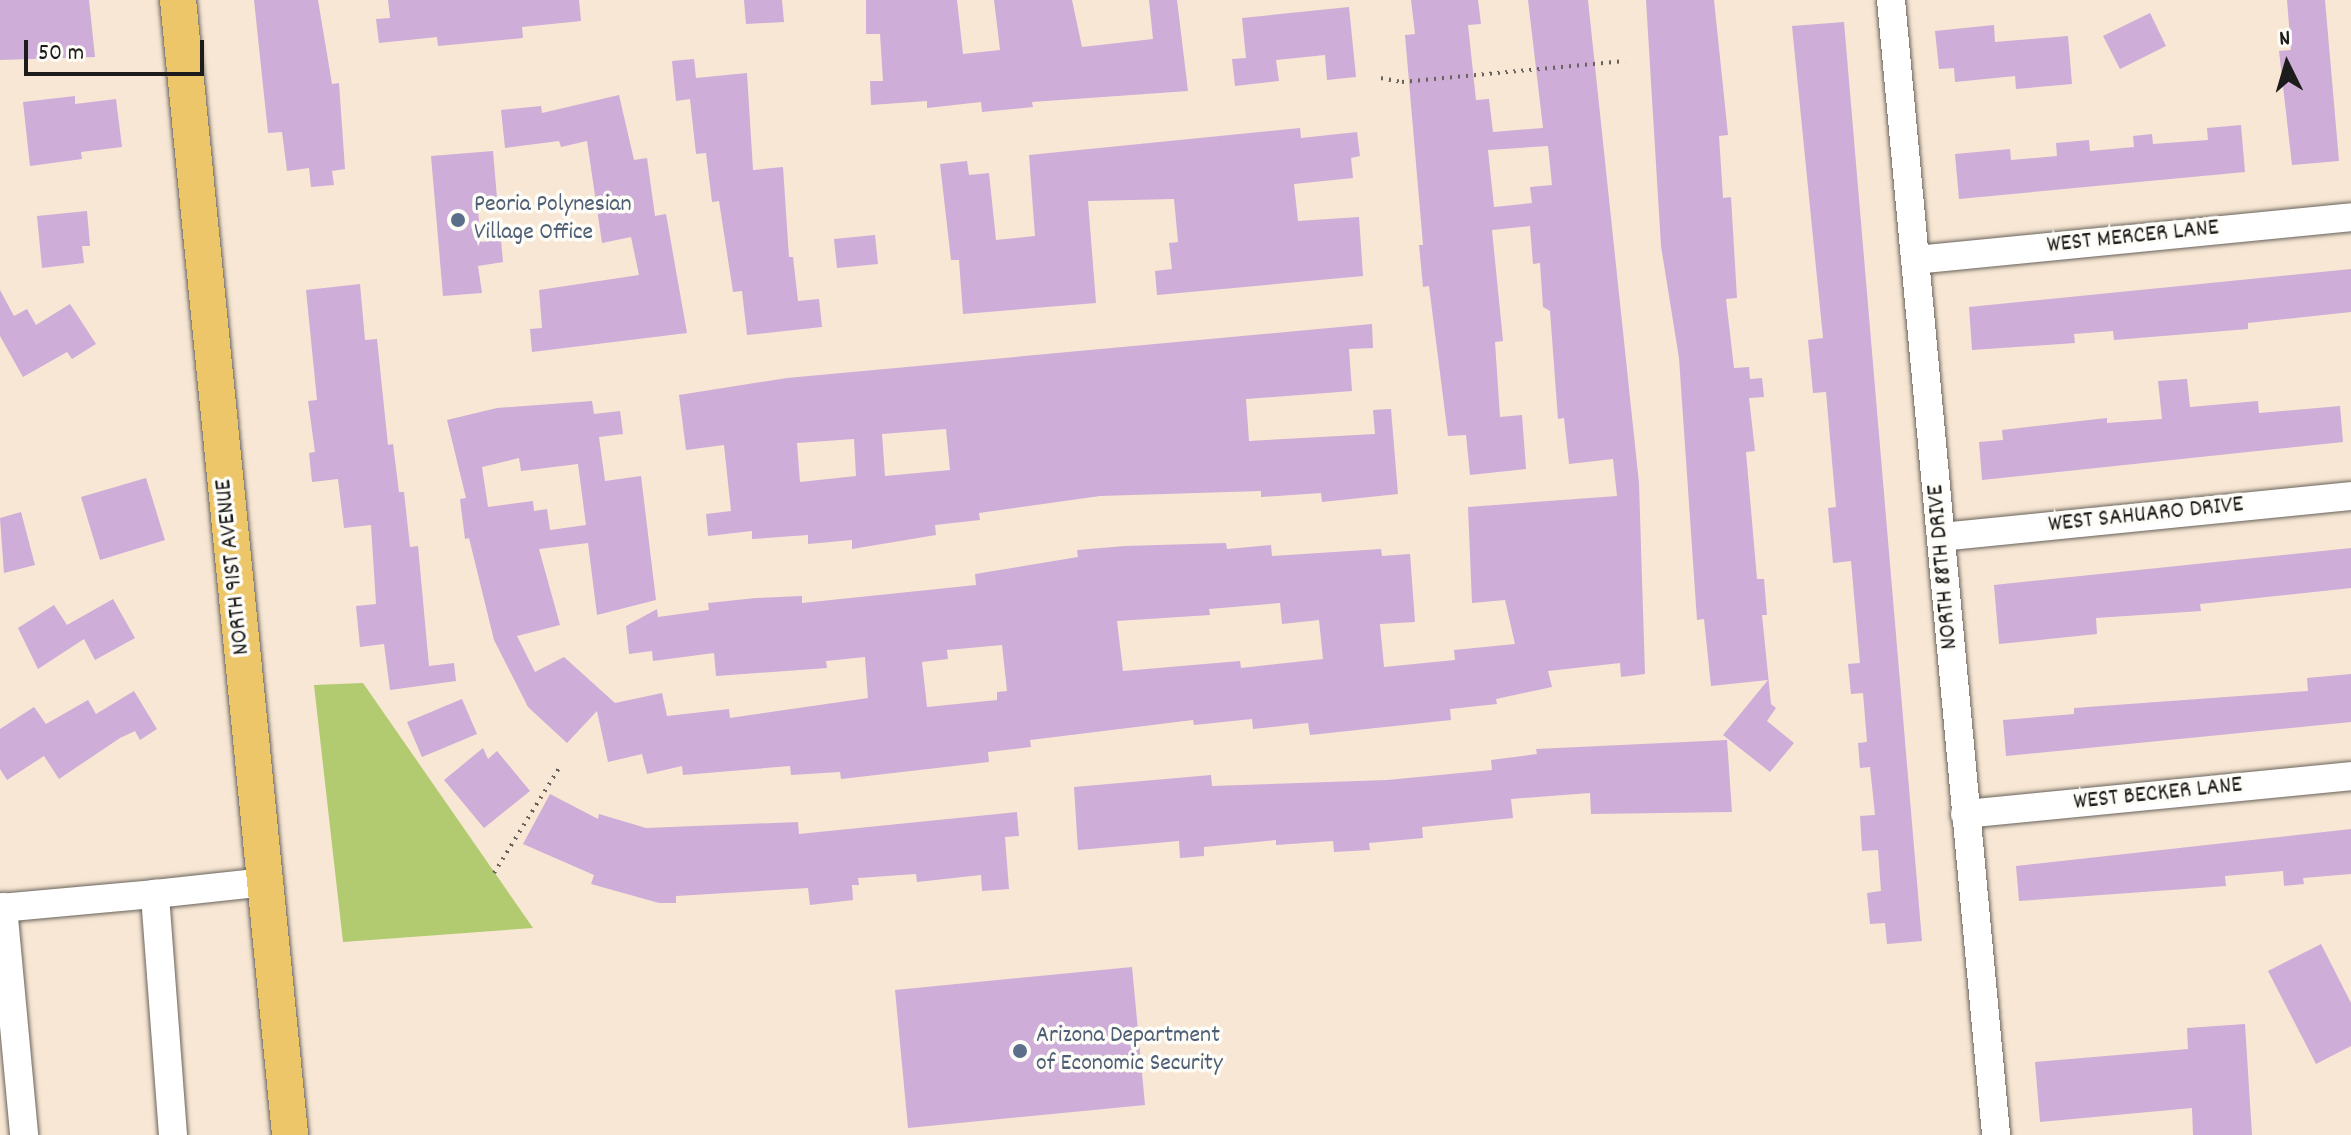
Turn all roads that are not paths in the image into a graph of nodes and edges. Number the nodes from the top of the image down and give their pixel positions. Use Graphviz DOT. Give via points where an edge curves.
graph roads {
  1 [pos="178,0"];
  2 [pos="1891,0"];
  3 [pos="2351,217"];
  4 [pos="1915,260"];
  5 [pos="2351,496"];
  6 [pos="1941,537"];
  7 [pos="2351,776"];
  8 [pos="1965,814"];
  9 [pos="265,882"];
  10 [pos="155,894"];
  11 [pos="1,908"];
  12 [pos="24,1135"];
  13 [pos="173,1135"];
  14 [pos="290,1135"];
  15 [pos="1996,1135"];
  1 -- 9 [label="main road, NORTH 91ST AVENUE"];
  2 -- 4 [label="street, NORTH 88TH DRIVE"];
  3 -- 4 [label="street, WEST MERCER LANE"];
  4 -- 6 [label="street, NORTH 88TH DRIVE"];
  5 -- 6 [label="street, WEST SAHUARO DRIVE"];
  6 -- 8 [label="street, NORTH 88TH DRIVE"];
  7 -- 8 [label="street, WEST BECKER LANE"];
  8 -- 15 [label="street, NORTH 88TH DRIVE"];
  9 -- 10 [label="street"];
  9 -- 14 [label="main road, NORTH 91ST AVENUE"];
  10 -- 11 [label="street"];
  10 -- 13 [label="street"];
  11 -- 12 [label="street"];
}
